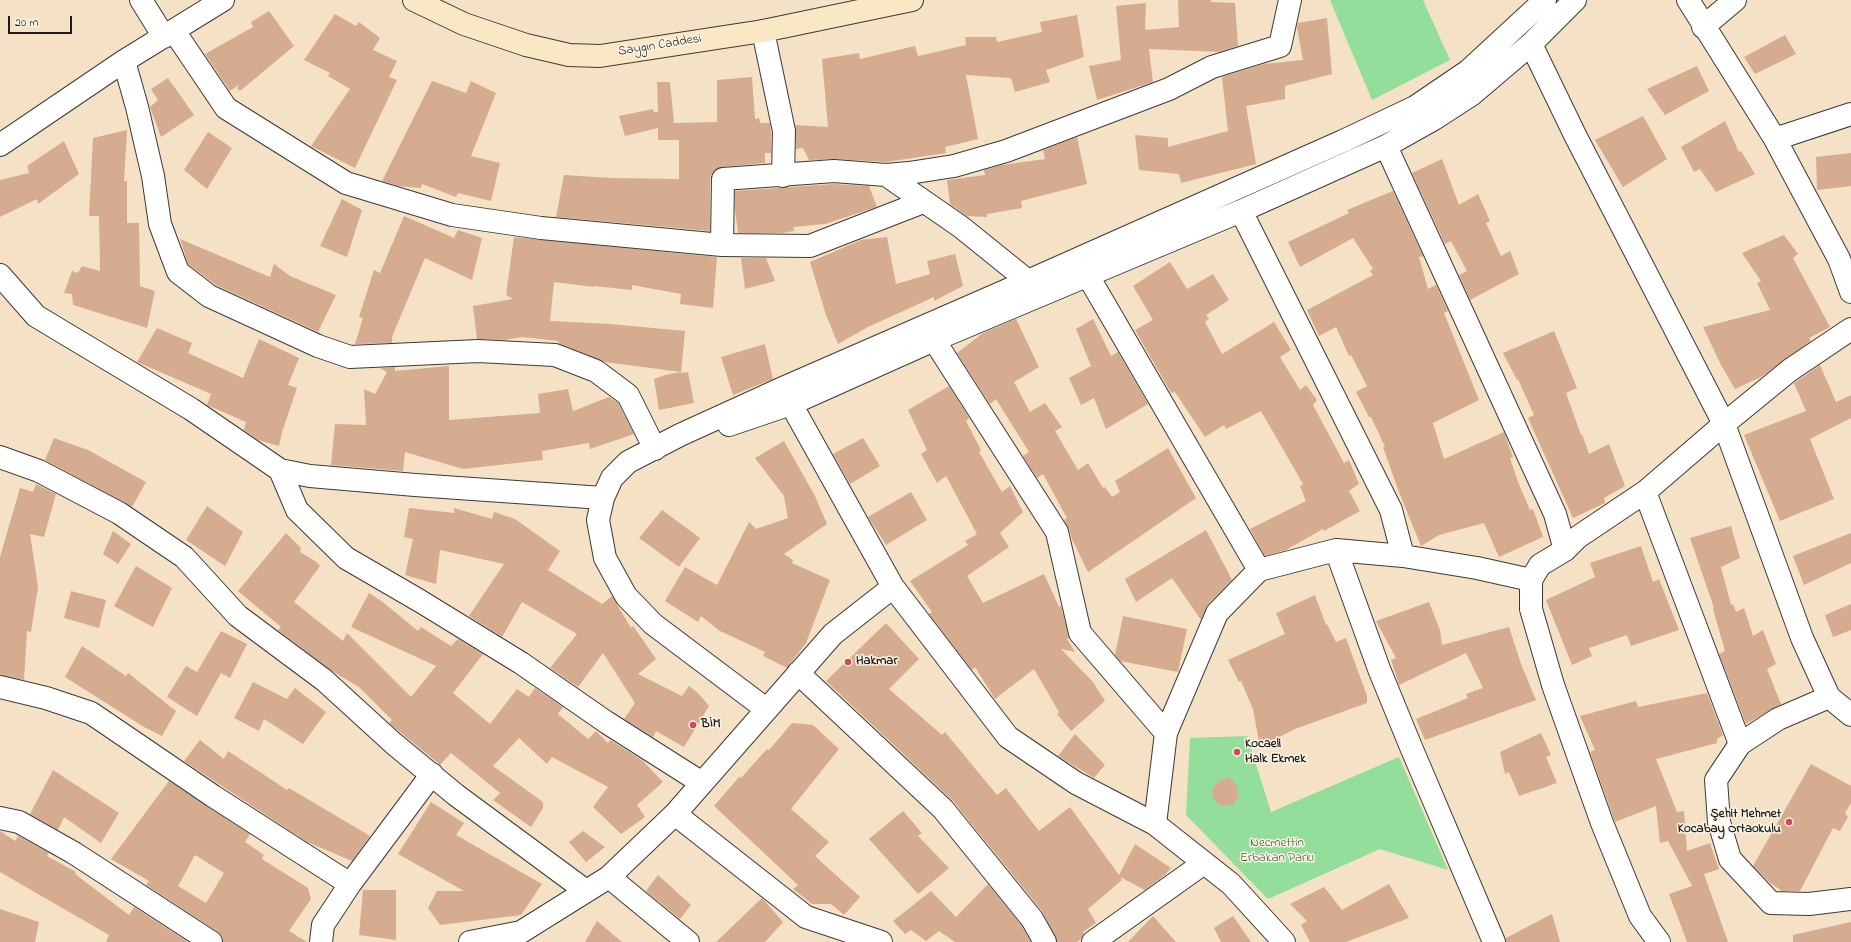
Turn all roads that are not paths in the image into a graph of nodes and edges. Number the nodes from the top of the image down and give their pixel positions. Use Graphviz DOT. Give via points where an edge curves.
graph roads {
  1 [pos="142,0"];
  2 [pos="223,0"];
  3 [pos="414,0"];
  4 [pos="912,0"];
  5 [pos="1290,0"];
  6 [pos="1545,0"];
  7 [pos="1575,0"];
  8 [pos="1688,0"];
  9 [pos="1736,0"];
  10 [pos="1703,27"];
  11 [pos="763,31"];
  12 [pos="169,34"];
  13 [pos="1531,44"];
  14 [pos="124,61"];
  15 [pos="1851,114"];
  16 [pos="1775,139"];
  17 [pos="0,145"];
  18 [pos="1386,146"];
  19 [pos="886,175"];
  20 [pos="783,176"];
  21 [pos="924,202"];
  22 [pos="1241,211"];
  23 [pos="722,245"];
  24 [pos="1845,259"];
  25 [pos="0,275"];
  26 [pos="1088,276"];
  27 [pos="1028,281"];
  28 [pos="1851,292"];
  29 [pos="1851,329"];
  30 [pos="934,340"];
  31 [pos="791,404"];
  32 [pos="1724,424"];
  33 [pos="680,435"];
  34 [pos="655,449"];
  35 [pos="0,456"];
  36 [pos="280,470"];
  37 [pos="1645,492"];
  38 [pos="603,498"];
  39 [pos="1336,550"];
  40 [pos="1565,550"];
  41 [pos="1403,556"];
  42 [pos="1259,570"];
  43 [pos="1531,580"];
  44 [pos="893,587"];
  45 [pos="798,673"];
  46 [pos="0,687"];
  47 [pos="1829,698"];
  48 [pos="766,709"];
  49 [pos="1851,715"];
  50 [pos="1166,732"];
  51 [pos="1740,744"];
  52 [pos="432,774"];
  53 [pos="702,783"];
  54 [pos="676,814"];
  55 [pos="0,818"];
  56 [pos="1155,824"];
  57 [pos="1204,863"];
  58 [pos="609,877"];
  59 [pos="350,884"];
  60 [pos="586,891"];
  61 [pos="1851,899"];
  62 [pos="806,917"];
  63 [pos="521,937"];
  64 [pos="211,942"];
  65 [pos="321,942"];
  66 [pos="470,942"];
  67 [pos="688,942"];
  68 [pos="831,942"];
  69 [pos="881,942"];
  70 [pos="1045,942"];
  71 [pos="1093,942"];
  72 [pos="1284,942"];
  73 [pos="1494,942"];
  74 [pos="1659,942"];
  1 -- 12 [label="street"];
  2 -- 12 [label="street"];
  3 -- 11 [label="street, Saygın Caddesi" via="464,24 526,45 569,54 600,56"];
  4 -- 11 [label="street, Saygın Caddesi"];
  5 -- 19 [label="street" via="1280,46 1212,67 1170,89 1006,151 954,166"];
  6 -- 27 [label="street" via="1468,72 1415,107"];
  7 -- 13 [label="street"];
  8 -- 10 [label="street"];
  9 -- 10 [label="street"];
  10 -- 16 [label="street"];
  11 -- 20 [label="street" via="784,131"];
  12 -- 14 [label="street"];
  12 -- 23 [label="street" via="226,108 346,183 452,215 541,228"];
  13 -- 18 [label="street" via="1471,95"];
  13 -- 32 [label="street"];
  14 -- 17 [label="street"];
  14 -- 34 [label="street" via="153,176 160,224 178,272 209,296 318,346 350,357 478,351 555,355 596,371 628,395"];
  15 -- 16 [label="street"];
  16 -- 24 [label="street"];
  18 -- 22 [label="street"];
  18 -- 40 [label="street" via="1555,514"];
  19 -- 20 [label="street" via="834,171"];
  19 -- 21 [label="street"];
  20 -- 23 [label="street" via="723,179"];
  21 -- 23 [label="street" via="810,246"];
  21 -- 27 [label="street" via="961,227"];
  22 -- 26 [label="street"];
  22 -- 41 [label="street" via="1391,510"];
  24 -- 28 [label="street"];
  25 -- 36 [label="street" via="36,316 191,409"];
  26 -- 30 [label="street"];
  26 -- 42 [label="street"];
  27 -- 33 [label="street" via="790,384"];
  29 -- 32 [label="street" via="1790,370"];
  30 -- 31 [label="street"];
  30 -- 50 [label="street" via="1057,532 1080,633"];
  31 -- 33 [label="street" via="735,424"];
  31 -- 44 [label="street"];
  32 -- 37 [label="street"];
  32 -- 47 [label="street" via="1802,638"];
  33 -- 34 [label="street"];
  34 -- 38 [label="street" via="628,462 612,478"];
  35 -- 52 [label="street" via="39,471 119,513 184,556 238,616 324,680 393,743"];
  36 -- 38 [label="street" via="310,476"];
  36 -- 53 [label="street" via="297,510 346,558 521,663 606,722"];
  37 -- 40 [label="street" via="1578,537"];
  37 -- 51 [label="street"];
  38 -- 48 [label="street" via="598,520 605,558 626,596 653,624"];
  39 -- 41 [label="street"];
  39 -- 42 [label="street"];
  39 -- 73 [label="street" via="1376,661"];
  40 -- 43 [label="street" via="1540,565"];
  41 -- 43 [label="street"];
  42 -- 50 [label="street" via="1217,613"];
  43 -- 74 [label="street" via="1531,609 1553,685 1602,823 1640,916"];
  44 -- 45 [label="street" via="833,634"];
  44 -- 56 [label="street" via="1008,737 1076,783"];
  45 -- 48 [label="street"];
  45 -- 70 [label="street" via="943,809 1032,919"];
  46 -- 59 [label="street" via="46,698 91,713 213,796"];
  47 -- 49 [label="street"];
  47 -- 51 [label="street" via="1778,719"];
  48 -- 53 [label="street"];
  50 -- 56 [label="street"];
  51 -- 61 [label="street" via="1716,780 1719,822 1730,859 1771,903 1809,904"];
  52 -- 59 [label="street"];
  52 -- 60 [label="street" via="456,795"];
  53 -- 54 [label="street"];
  54 -- 58 [label="street"];
  54 -- 62 [label="street"];
  55 -- 64 [label="street" via="19,822 74,853"];
  56 -- 57 [label="street"];
  57 -- 71 [label="street"];
  57 -- 72 [label="street" via="1231,884"];
  58 -- 60 [label="street"];
  58 -- 67 [label="street"];
  59 -- 65 [label="street" via="323,925"];
  60 -- 63 [label="street"];
  62 -- 68 [label="street"];
  62 -- 69 [label="street"];
  63 -- 66 [label="street"];
}
